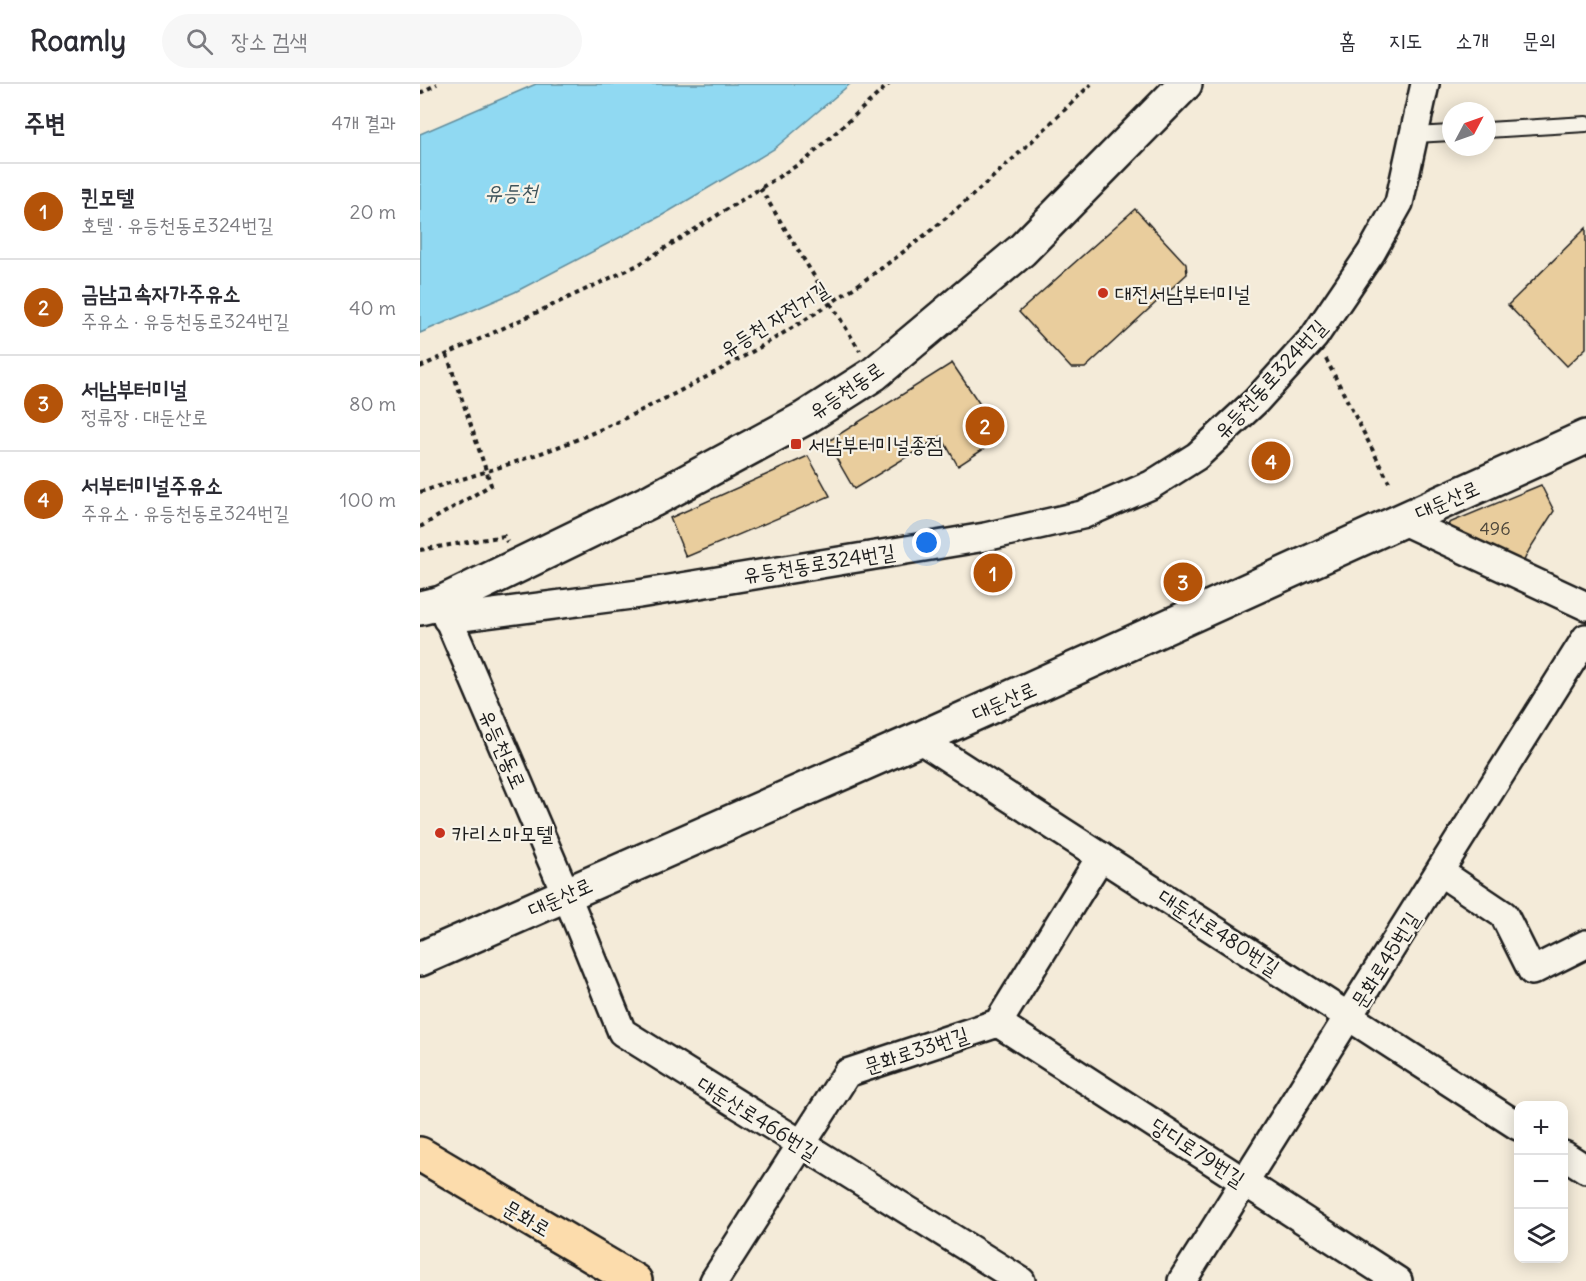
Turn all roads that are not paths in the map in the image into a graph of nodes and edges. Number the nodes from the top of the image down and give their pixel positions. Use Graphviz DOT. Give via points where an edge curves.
graph roads {
  1 [pos="1185,84"];
  2 [pos="1425,84"];
  3 [pos="1586,124"];
  4 [pos="1496,129"];
  5 [pos="1442,134"];
  6 [pos="1415,135"];
  7 [pos="1586,437"];
  8 [pos="1401,520"];
  9 [pos="1586,606"];
  10 [pos="436,610"];
  11 [pos="1586,638"];
  12 [pos="919,739"];
  13 [pos="1101,856"];
  14 [pos="1440,872"];
  15 [pos="566,894"];
  16 [pos="1586,944"];
  17 [pos="420,959"];
  18 [pos="1350,1017"];
  19 [pos="998,1023"];
  20 [pos="1514,1123"];
  21 [pos="799,1144"];
  22 [pos="420,1154"];
  23 [pos="1568,1158"];
  24 [pos="1586,1169"];
  25 [pos="1246,1182"];
  26 [pos="635,1281"];
  27 [pos="714,1281"];
  28 [pos="1021,1281"];
  29 [pos="1182,1281"];
  30 [pos="1398,1281"];
  1 -- 10 [label="main road, 유등천동로" via="1022,250 874,374 805,418 653,500"];
  2 -- 6 [label="street, 유등천동로324번길"];
  3 -- 4 [label="lane"];
  5 -- 6 [label="lane"];
  6 -- 10 [label="street, 유등천동로324번길" via="1399,203 1314,338 1197,456 1151,485 1082,514 985,537 639,594"];
  7 -- 8 [label="main road, 대둔산로"];
  8 -- 9 [label="street"];
  8 -- 12 [label="main road, 대둔산로"];
  10 -- 15 [label="street, 유등천동로"];
  11 -- 14 [label="street, 문화로45번길"];
  12 -- 13 [label="street, 대둔산로480번길"];
  12 -- 15 [label="main road, 대둔산로"];
  13 -- 18 [label="street, 대둔산로480번길"];
  13 -- 19 [label="street"];
  14 -- 16 [label="street" via="1504,915 1532,971"];
  14 -- 18 [label="street, 문화로45번길"];
  15 -- 17 [label="main road, 대둔산로"];
  15 -- 21 [label="street, 대둔산로466번길" via="622,1032"];
  18 -- 20 [label="street, 대둔산로480번길"];
  18 -- 25 [label="street, 문화로45번길"];
  19 -- 21 [label="street, 문화로33번길" via="847,1073"];
  19 -- 25 [label="street, 당디로79번길"];
  21 -- 27 [label="street, 문화로33번길"];
  21 -- 28 [label="street, 대둔산로466번길"];
  22 -- 26 [label="main road, 문화로"];
  23 -- 24 [label="street"];
  25 -- 29 [label="street, 문화로45번길"];
  25 -- 30 [label="street, 당디로79번길"];
}
